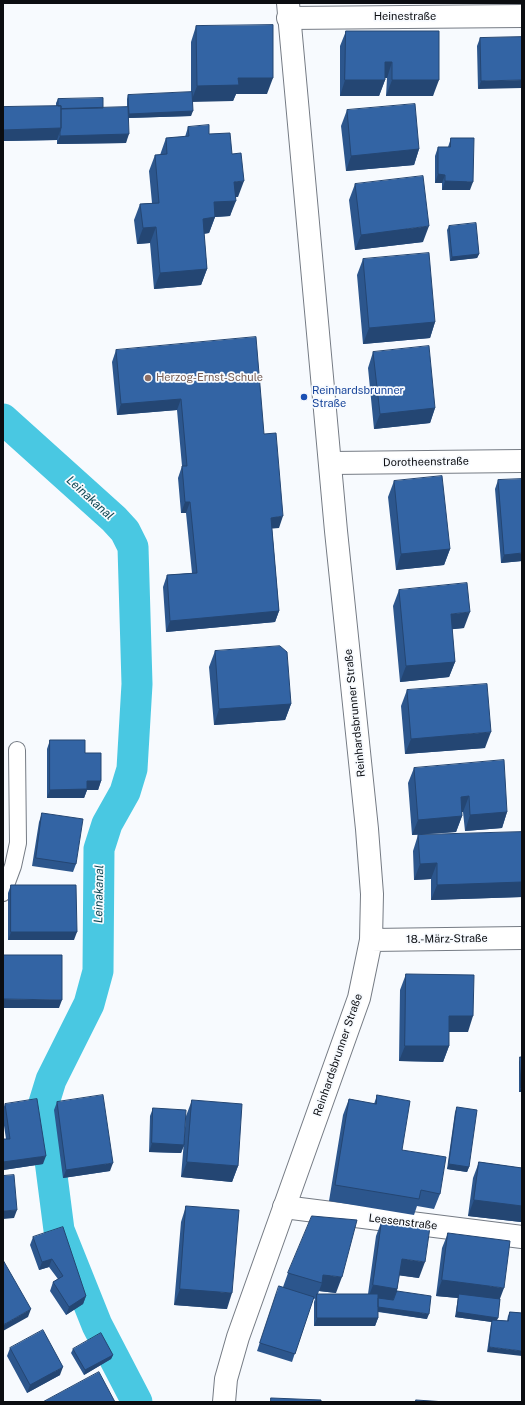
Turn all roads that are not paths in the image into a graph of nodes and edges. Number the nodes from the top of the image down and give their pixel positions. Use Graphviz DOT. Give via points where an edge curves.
graph roads {
  1 [pos="288,10"];
  2 [pos="522,16"];
  3 [pos="522,461"];
  4 [pos="331,463"];
  5 [pos="16,750"];
  6 [pos="3,893"];
  7 [pos="522,938"];
  8 [pos="371,940"];
  9 [pos="284,1207"];
  10 [pos="522,1237"];
  11 [pos="224,1402"];
  1 -- 2 [label="street, Heinestraße"];
  1 -- 4 [label="street, Reinhardsbrunner Straße"];
  3 -- 4 [label="street, Dorotheenstraße"];
  4 -- 8 [label="street, Reinhardsbrunner Straße" via="368,837 372,894"];
  5 -- 6 [label="lane" via="18,843"];
  7 -- 8 [label="street, 18.-März-Straße"];
  8 -- 9 [label="street, Reinhardsbrunner Straße" via="359,998"];
  9 -- 10 [label="street, Leesenstraße"];
  9 -- 11 [label="street, Reinhardsbrunner Straße" via="238,1337 226,1379"];
}
